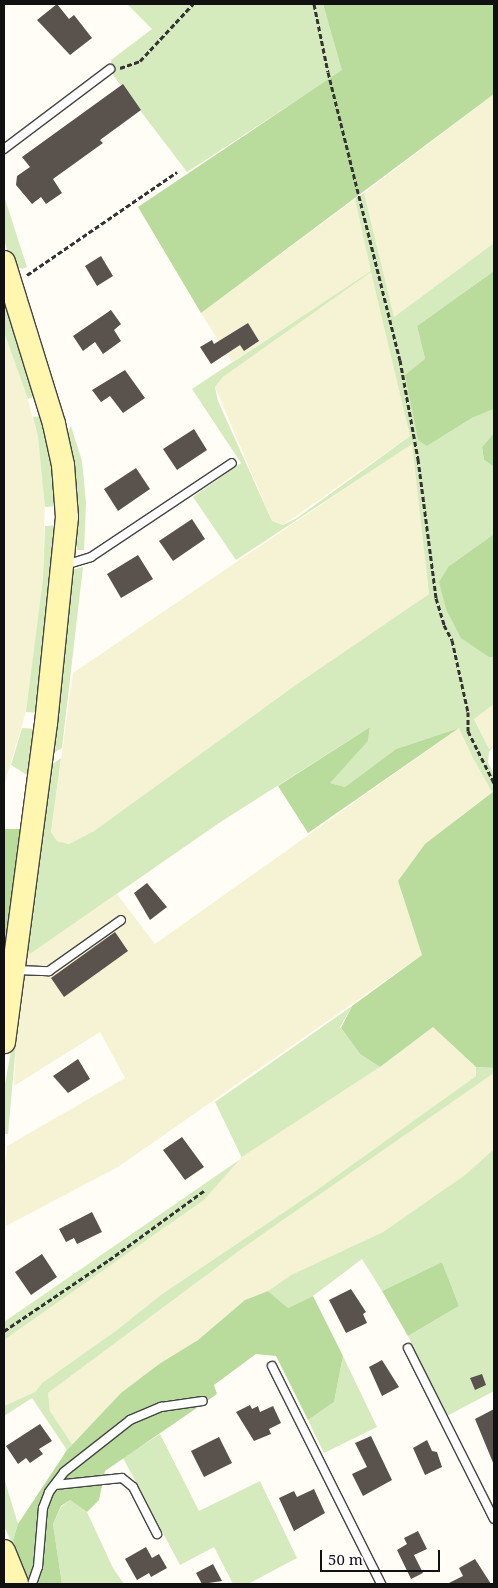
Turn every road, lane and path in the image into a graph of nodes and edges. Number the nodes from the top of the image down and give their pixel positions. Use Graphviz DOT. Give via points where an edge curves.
graph roads {
  1 [pos="193,4"];
  2 [pos="314,4"];
  3 [pos="110,69"];
  4 [pos="4,149"];
  5 [pos="178,172"];
  6 [pos="6,270"];
  7 [pos="232,463"];
  8 [pos="64,566"];
  9 [pos="494,783"];
  10 [pos="121,920"];
  11 [pos="14,970"];
  12 [pos="4,1042"];
  13 [pos="205,1190"];
  14 [pos="4,1331"];
  15 [pos="408,1348"];
  16 [pos="272,1366"];
  17 [pos="203,1401"];
  18 [pos="55,1485"];
  19 [pos="494,1519"];
  20 [pos="157,1534"];
  21 [pos="4,1550"];
  22 [pos="17,1584"];
  23 [pos="32,1584"];
  24 [pos="381,1584"];
  1 -- 3 [label="path" via="140,61 132,66"];
  2 -- 9 [label="path" via="400,360 418,460 436,598 452,640 468,712 468,731"];
  3 -- 4 [label="lane"];
  5 -- 6 [label="path" via="27,275"];
  6 -- 8 [label="street" via="63,465 67,517"];
  7 -- 8 [label="lane" via="90,557"];
  8 -- 11 [label="street"];
  10 -- 11 [label="lane" via="49,971"];
  11 -- 12 [label="street"];
  13 -- 14 [label="path"];
  15 -- 19 [label="lane"];
  16 -- 24 [label="lane"];
  17 -- 18 [label="lane" via="161,1408 130,1420 98,1443"];
  18 -- 20 [label="lane" via="122,1478 133,1487"];
  18 -- 23 [label="lane" via="43,1508 38,1567"];
  21 -- 22 [label="street"];
}
